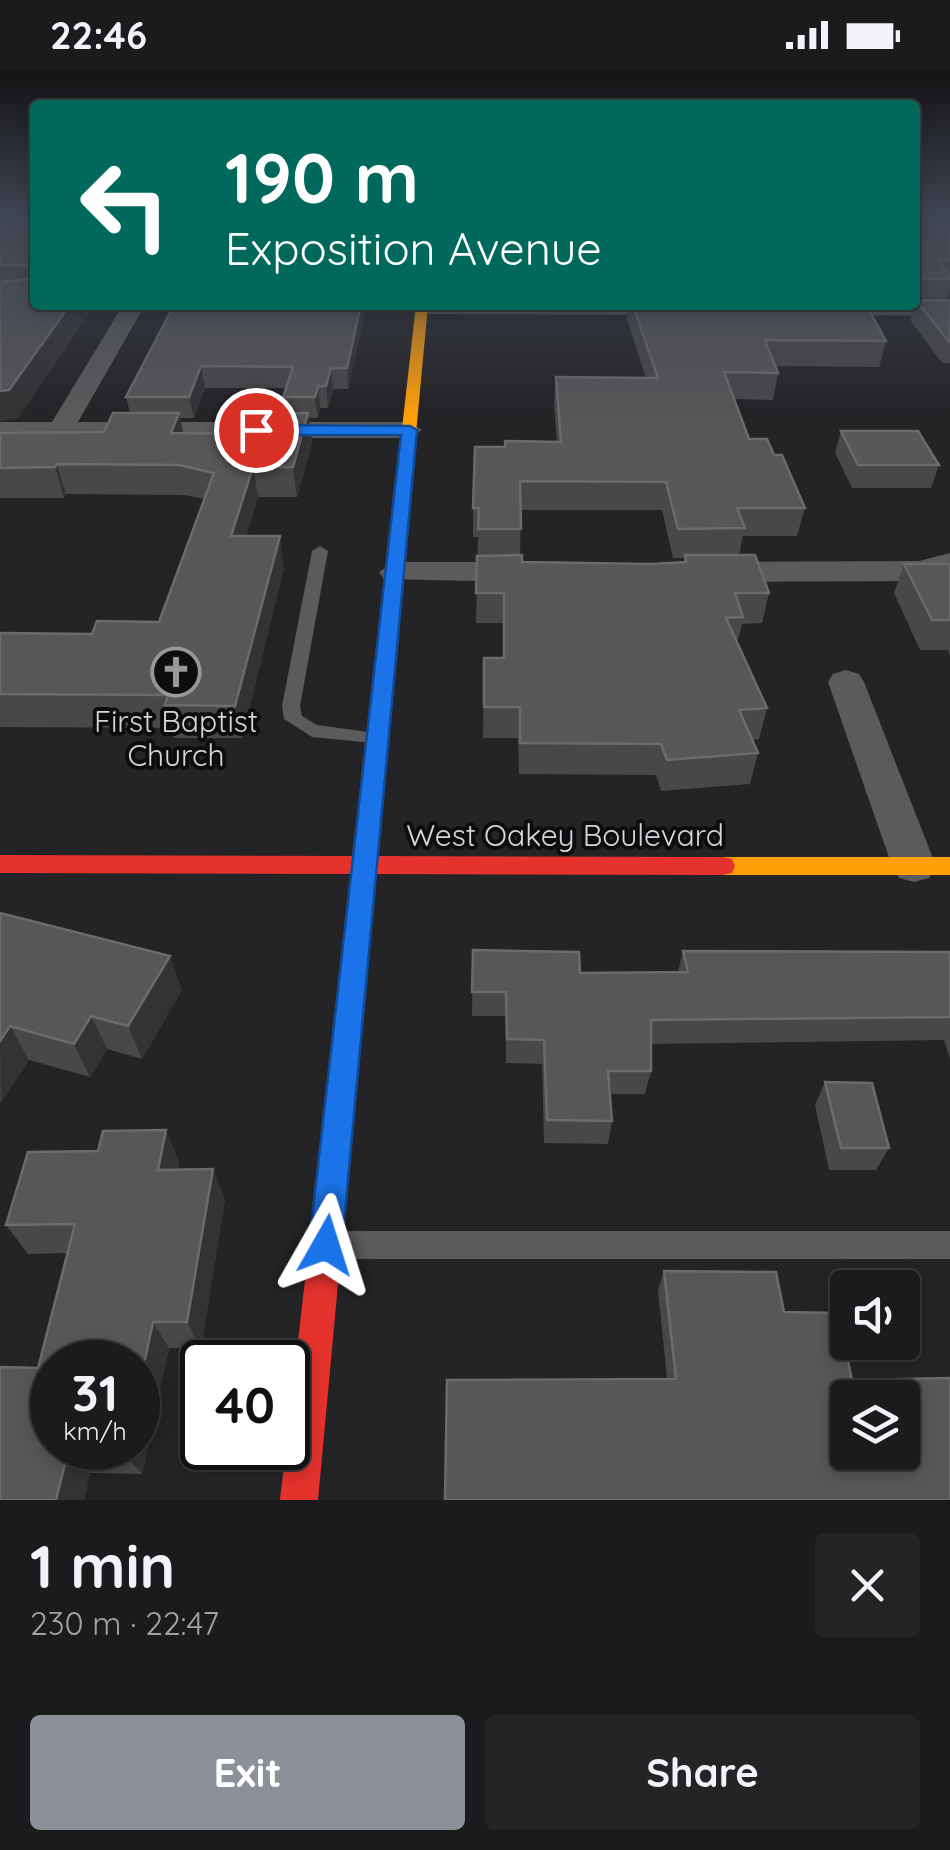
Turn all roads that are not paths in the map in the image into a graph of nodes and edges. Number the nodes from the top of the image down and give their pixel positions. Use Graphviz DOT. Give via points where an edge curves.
graph roads {
  1 [pos="920,308"];
  2 [pos="950,308"];
  3 [pos="131,310"];
  4 [pos="422,310"];
  5 [pos="0,430"];
  6 [pos="60,430"];
  7 [pos="410,430"];
  8 [pos="320,551"];
  9 [pos="950,562"];
  10 [pos="395,572"];
  11 [pos="564,572"];
  12 [pos="683,572"];
  13 [pos="846,682"];
  14 [pos="377,739"];
  15 [pos="0,864"];
  16 [pos="363,864"];
  17 [pos="932,866"];
  18 [pos="326,1245"];
  19 [pos="950,1245"];
  20 [pos="299,1500"];
  1 -- 2 [label="street"];
  3 -- 6 [label="street"];
  4 -- 7 [label="street"];
  5 -- 6 [label="street"];
  6 -- 7 [label="street"];
  7 -- 10 [label="street"];
  8 -- 14 [label="lane" via="293,719 312,730"];
  9 -- 12 [label="street" via="921,572"];
  10 -- 11 [label="street"];
  10 -- 14 [label="street"];
  13 -- 17 [label="street"];
  14 -- 16 [label="street"];
  15 -- 16 [label="street, West Oakey Boulevard"];
  16 -- 17 [label="street, West Oakey Boulevard"];
  16 -- 18 [label="street"];
  18 -- 19 [label="lane"];
  18 -- 20 [label="street"];
}
